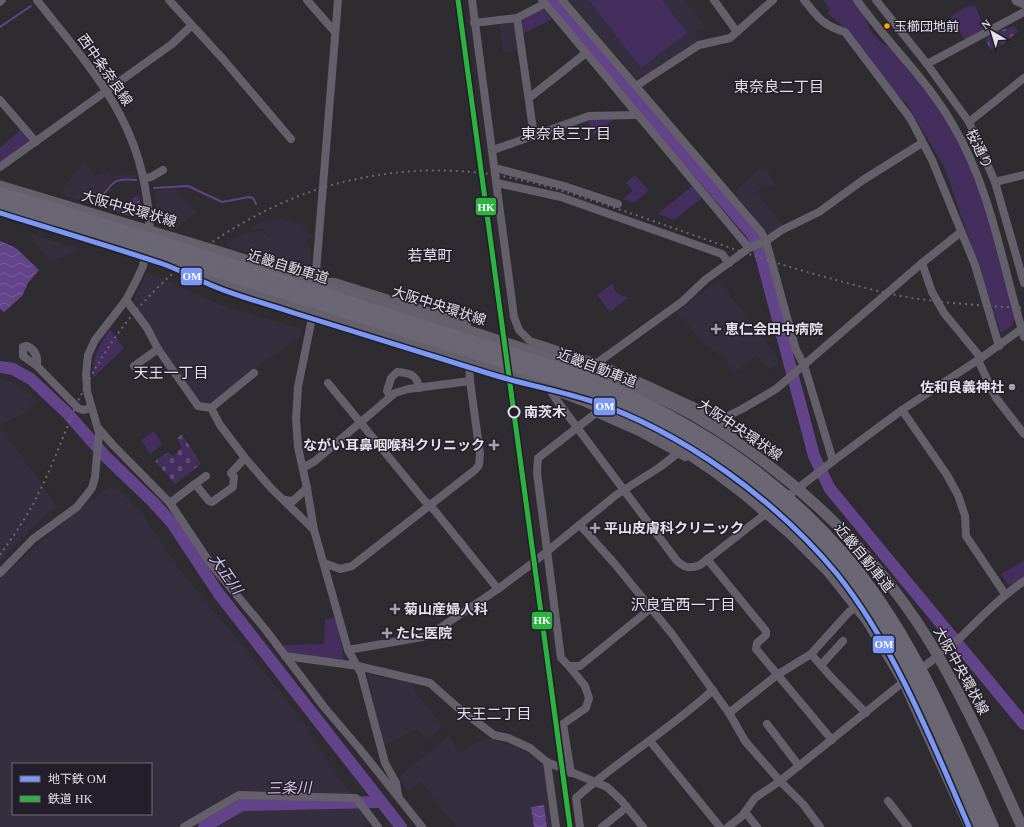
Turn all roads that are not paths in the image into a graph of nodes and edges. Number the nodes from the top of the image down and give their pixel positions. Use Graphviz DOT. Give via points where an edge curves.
graph roads {
  1 [pos="37,0"];
  2 [pos="169,0"];
  3 [pos="308,0"];
  4 [pos="338,0"];
  5 [pos="472,0"];
  6 [pos="562,0"];
  7 [pos="714,0"];
  8 [pos="773,0"];
  9 [pos="804,0"];
  10 [pos="857,0"];
  11 [pos="876,0"];
  12 [pos="1018,0"];
  13 [pos="543,2"];
  14 [pos="1024,3"];
  15 [pos="1024,12"];
  16 [pos="517,18"];
  17 [pos="474,23"];
  18 [pos="191,26"];
  19 [pos="335,32"];
  20 [pos="737,32"];
  21 [pos="586,52"];
  22 [pos="927,64"];
  23 [pos="1024,78"];
  24 [pos="636,86"];
  25 [pos="106,90"];
  26 [pos="529,98"];
  27 [pos="0,100"];
  28 [pos="637,115"];
  29 [pos="969,122"];
  30 [pos="534,136"];
  31 [pos="291,140"];
  32 [pos="36,142"];
  33 [pos="922,143"];
  34 [pos="492,150"];
  35 [pos="0,167"];
  36 [pos="495,168"];
  37 [pos="163,170"];
  38 [pos="1024,175"];
  39 [pos="144,178"];
  40 [pos="995,182"];
  41 [pos="497,183"];
  42 [pos="0,186"];
  43 [pos="564,186"];
  44 [pos="0,193"];
  45 [pos="561,197"];
  46 [pos="37,198"];
  47 [pos="0,203"];
  48 [pos="618,204"];
  49 [pos="0,209"];
  50 [pos="150,232"];
  51 [pos="961,232"];
  52 [pos="764,242"];
  53 [pos="148,243"];
  54 [pos="751,247"];
  55 [pos="145,256"];
  56 [pos="729,263"];
  57 [pos="922,263"];
  58 [pos="204,276"];
  59 [pos="313,281"];
  60 [pos="1024,283"];
  61 [pos="126,300"];
  62 [pos="290,302"];
  63 [pos="313,313"];
  64 [pos="1023,331"];
  65 [pos="999,346"];
  66 [pos="158,349"];
  67 [pos="562,350"];
  68 [pos="979,359"];
  69 [pos="470,363"];
  70 [pos="597,363"];
  71 [pos="37,366"];
  72 [pos="134,366"];
  73 [pos="802,367"];
  74 [pos="254,373"];
  75 [pos="470,381"];
  76 [pos="328,383"];
  77 [pos="419,388"];
  78 [pos="390,396"];
  79 [pos="91,408"];
  80 [pos="211,408"];
  81 [pos="902,410"];
  82 [pos="718,421"];
  83 [pos="360,423"];
  84 [pos="576,427"];
  85 [pos="98,430"];
  86 [pos="1024,434"];
  87 [pos="745,448"];
  88 [pos="678,453"];
  89 [pos="245,458"];
  90 [pos="830,463"];
  91 [pos="303,468"];
  92 [pos="718,474"];
  93 [pos="206,476"];
  94 [pos="195,484"];
  95 [pos="307,488"];
  96 [pos="797,488"];
  97 [pos="624,491"];
  98 [pos="285,500"];
  99 [pos="170,503"];
  100 [pos="430,505"];
  101 [pos="766,512"];
  102 [pos="580,525"];
  103 [pos="314,530"];
  104 [pos="547,550"];
  105 [pos="707,559"];
  106 [pos="324,563"];
  107 [pos="0,573"];
  108 [pos="1024,581"];
  109 [pos="498,589"];
  110 [pos="1005,594"];
  111 [pos="857,606"];
  112 [pos="650,609"];
  113 [pos="843,641"];
  114 [pos="348,650"];
  115 [pos="811,654"];
  116 [pos="285,656"];
  117 [pos="938,656"];
  118 [pos="358,666"];
  119 [pos="569,666"];
  120 [pos="821,666"];
  121 [pos="777,675"];
  122 [pos="904,682"];
  123 [pos="713,690"];
  124 [pos="729,713"];
  125 [pos="866,713"];
  126 [pos="767,724"];
  127 [pos="832,740"];
  128 [pos="650,742"];
  129 [pos="547,762"];
  130 [pos="799,766"];
  131 [pos="571,772"];
  132 [pos="780,781"];
  133 [pos="594,782"];
  134 [pos="398,796"];
  135 [pos="888,801"];
  136 [pos="627,807"];
  137 [pos="745,812"];
  138 [pos="375,826"];
  139 [pos="184,827"];
  140 [pos="422,827"];
  141 [pos="556,827"];
  142 [pos="580,827"];
  143 [pos="602,827"];
  144 [pos="643,827"];
  145 [pos="720,827"];
  146 [pos="728,827"];
  147 [pos="757,827"];
  148 [pos="820,827"];
  149 [pos="908,827"];
  150 [pos="970,827"];
  151 [pos="981,827"];
  152 [pos="993,827"];
  153 [pos="1022,827"];
  1 -- 25 [label="street, 西中条奈良線"];
  2 -- 18 [label="street"];
  3 -- 19 [label="street"];
  4 -- 19 [label="street"];
  5 -- 17 [label="street"];
  6 -- 24 [label="street"];
  7 -- 20 [label="street"];
  8 -- 20 [label="street"];
  9 -- 33 [label="street" via="829,27 845,32 910,118"];
  10 -- 64 [label="street, 桜通り" via="921,79 953,124 984,189"];
  11 -- 22 [label="street"];
  12 -- 14 [label="main road"];
  13 -- 16 [label="street"];
  13 -- 21 [label="street"];
  15 -- 22 [label="street"];
  16 -- 17 [label="street"];
  16 -- 26 [label="street"];
  17 -- 34 [label="street"];
  18 -- 25 [label="street" via="172,44"];
  18 -- 31 [label="street" via="223,59"];
  19 -- 59 [label="street" via="316,272"];
  20 -- 24 [label="street" via="730,38 699,45"];
  21 -- 26 [label="street"];
  21 -- 28 [label="street"];
  22 -- 29 [label="street"];
  23 -- 29 [label="street"];
  24 -- 52 [label="street" via="761,232"];
  25 -- 32 [label="street"];
  25 -- 39 [label="street, 西中条奈良線" via="130,135"];
  26 -- 30 [label="street"];
  27 -- 32 [label="street"];
  28 -- 30 [label="street" via="589,116"];
  28 -- 54 [label="street"];
  29 -- 40 [label="street"];
  30 -- 34 [label="street"];
  32 -- 35 [label="street"];
  33 -- 51 [label="street" via="932,160"];
  33 -- 52 [label="street" via="863,180 819,212"];
  34 -- 36 [label="street"];
  36 -- 41 [label="street"];
  36 -- 43 [label="street"];
  37 -- 39 [label="street"];
  38 -- 40 [label="street"];
  39 -- 50 [label="street, 西中条奈良線"];
  40 -- 60 [label="street"];
  41 -- 45 [label="street"];
  41 -- 67 [label="street" via="516,324 523,336 530,341"];
  42 -- 46 [label="main road, 大阪中央環状線"];
  43 -- 45 [label="street"];
  43 -- 48 [label="street"];
  44 -- 152 [label="highway, 近畿自動車道, bridge" via="544,364 636,400 707,438 769,482 794,504 818,526 862,576 901,633 917,662"];
  45 -- 56 [label="street" via="722,254"];
  46 -- 50 [label="main road, 大阪中央環状線"];
  46 -- 53 [label="street" via="63,216"];
  47 -- 151 [label="highway, 近畿自動車道, bridge" via="541,374 638,412 701,447 737,471 788,512 854,583 909,670"];
  49 -- 55 [label="main road"];
  50 -- 53 [label="street, 西中条奈良線"];
  50 -- 59 [label="main road, 大阪中央環状線"];
  51 -- 57 [label="street"];
  51 -- 65 [label="street" via="975,265"];
  52 -- 54 [label="street"];
  52 -- 73 [label="street"];
  53 -- 55 [label="street, 西中条奈良線"];
  53 -- 58 [label="street" via="178,253"];
  54 -- 56 [label="street"];
  55 -- 58 [label="main road"];
  55 -- 61 [label="street, 西中条奈良線"];
  56 -- 70 [label="street" via="705,280 683,301"];
  57 -- 68 [label="street" via="932,292 944,313"];
  57 -- 73 [label="street"];
  58 -- 62 [label="main road"];
  59 -- 69 [label="street" via="335,282 465,323 468,328"];
  59 -- 87 [label="main road, 大阪中央環状線, bridge" via="611,378 699,418"];
  61 -- 66 [label="street" via="147,328"];
  61 -- 79 [label="street, 西中条奈良線" via="101,332 88,355 86,374"];
  62 -- 63 [label="street"];
  62 -- 92 [label="main road, bridge" via="538,383 617,414 664,437"];
  63 -- 69 [label="street"];
  63 -- 91 [label="street" via="296,403 296,433"];
  64 -- 65 [label="street"];
  65 -- 68 [label="street"];
  66 -- 72 [label="street"];
  66 -- 80 [label="street" via="198,406"];
  67 -- 70 [label="street"];
  67 -- 84 [label="street" via="552,393"];
  68 -- 81 [label="street"];
  68 -- 86 [label="street" via="996,398"];
  69 -- 75 [label="street"];
  70 -- 82 [label="street" via="693,406"];
  71 -- 79 [label="street" via="78,408"];
  73 -- 82 [label="street" via="776,389"];
  73 -- 90 [label="street"];
  74 -- 80 [label="street"];
  75 -- 77 [label="street"];
  75 -- 100 [label="street" via="480,454 479,465"];
  76 -- 83 [label="street"];
  77 -- 78 [label="street" via="403,390"];
  77 -- 78 [label="street" via="416,378 397,372 391,378 387,391"];
  78 -- 83 [label="street"];
  79 -- 85 [label="street, 西中条奈良線"];
  80 -- 89 [label="street"];
  81 -- 90 [label="street"];
  81 -- 110 [label="street" via="948,475 963,509 966,536"];
  82 -- 87 [label="street"];
  83 -- 91 [label="street"];
  83 -- 100 [label="street"];
  84 -- 88 [label="street" via="592,415 598,414"];
  84 -- 97 [label="street"];
  84 -- 104 [label="street" via="538,458 537,473"];
  85 -- 99 [label="street"];
  85 -- 107 [label="street" via="92,488 83,501 33,539"];
  87 -- 96 [label="main road, 大阪中央環状線"];
  88 -- 92 [label="street"];
  88 -- 97 [label="street"];
  89 -- 94 [label="street" via="231,473 234,477 232,487 212,502"];
  89 -- 98 [label="street"];
  90 -- 96 [label="street"];
  91 -- 95 [label="street"];
  92 -- 101 [label="main road"];
  93 -- 94 [label="street"];
  94 -- 99 [label="street"];
  95 -- 98 [label="street" via="293,501"];
  95 -- 103 [label="street"];
  96 -- 101 [label="street"];
  96 -- 117 [label="main road, 大阪中央環状線" via="824,511 868,558 899,597"];
  97 -- 102 [label="street"];
  97 -- 105 [label="street" via="684,567 692,568"];
  98 -- 103 [label="street"];
  99 -- 116 [label="street" via="210,563"];
  100 -- 106 [label="street" via="352,566 340,569"];
  100 -- 109 [label="street"];
  101 -- 105 [label="street"];
  101 -- 111 [label="main road" via="815,558"];
  102 -- 104 [label="street"];
  102 -- 112 [label="street"];
  103 -- 106 [label="street"];
  104 -- 109 [label="street"];
  104 -- 119 [label="street" via="560,658"];
  105 -- 121 [label="street" via="766,631 766,635 757,643 756,649"];
  106 -- 114 [label="street"];
  108 -- 110 [label="street"];
  109 -- 114 [label="street" via="428,636"];
  110 -- 117 [label="street"];
  111 -- 115 [label="street"];
  111 -- 122 [label="main road"];
  112 -- 119 [label="street" via="580,666"];
  112 -- 123 [label="street" via="672,634"];
  113 -- 120 [label="street"];
  114 -- 118 [label="street"];
  115 -- 120 [label="street"];
  115 -- 121 [label="street"];
  116 -- 118 [label="street"];
  116 -- 134 [label="street"];
  117 -- 122 [label="street"];
  117 -- 153 [label="main road, 大阪中央環状線" via="992,760"];
  118 -- 129 [label="street" via="430,683 494,735 530,748"];
  118 -- 134 [label="street" via="384,763 396,783"];
  119 -- 131 [label="street" via="585,686 590,698 586,708 562,724"];
  120 -- 125 [label="street"];
  121 -- 124 [label="street"];
  121 -- 127 [label="street"];
  122 -- 125 [label="street"];
  122 -- 150 [label="main road"];
  123 -- 124 [label="street"];
  123 -- 128 [label="street"];
  124 -- 132 [label="street" via="745,741"];
  125 -- 127 [label="street"];
  126 -- 130 [label="street"];
  127 -- 130 [label="street"];
  128 -- 133 [label="street"];
  128 -- 145 [label="street"];
  129 -- 131 [label="street"];
  129 -- 141 [label="street"];
  130 -- 132 [label="street"];
  131 -- 133 [label="street"];
  132 -- 137 [label="street" via="755,798"];
  132 -- 148 [label="street" via="804,804"];
  133 -- 136 [label="street" via="607,787"];
  133 -- 142 [label="street" via="576,798"];
  134 -- 140 [label="street"];
  135 -- 149 [label="street"];
  136 -- 143 [label="street"];
  136 -- 144 [label="street"];
  137 -- 146 [label="street"];
  137 -- 147 [label="street"];
  138 -- 139 [label="street" via="356,798 252,794 232,798"];
}
